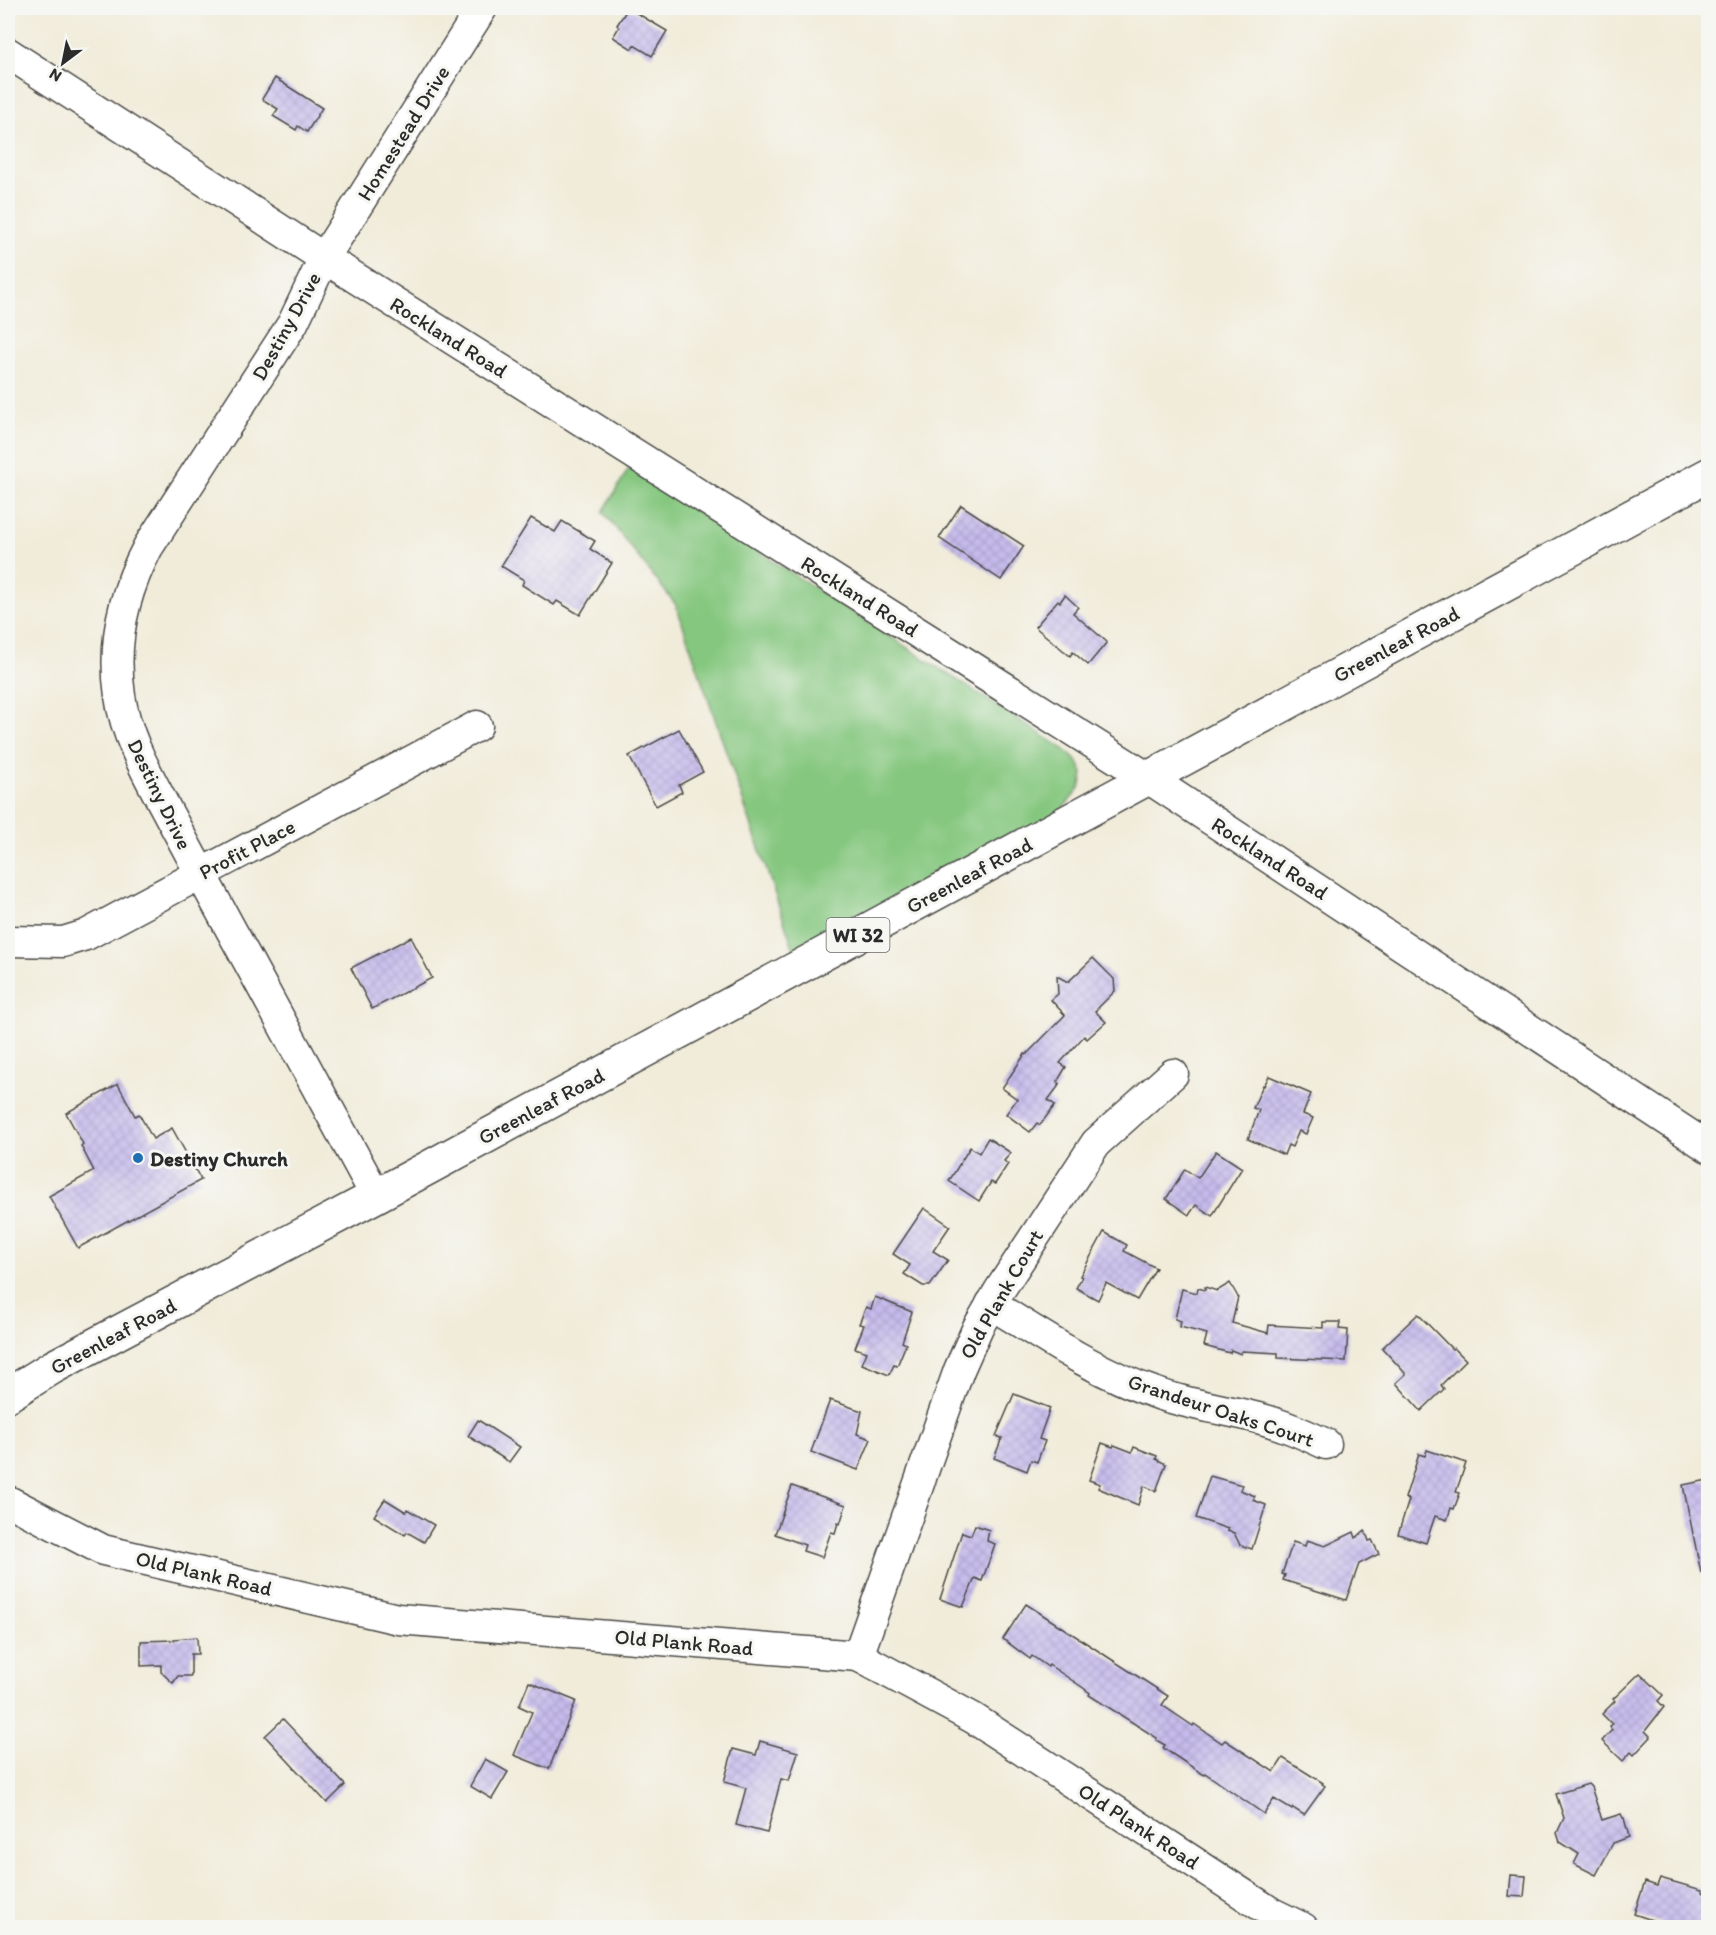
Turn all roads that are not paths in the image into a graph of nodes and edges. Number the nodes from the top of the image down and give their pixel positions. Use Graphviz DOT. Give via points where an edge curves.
graph roads {
  1 [pos="482,8"];
  2 [pos="8,53"];
  3 [pos="324,258"];
  4 [pos="1708,475"];
  5 [pos="477,726"];
  6 [pos="1148,778"];
  7 [pos="201,874"];
  8 [pos="8,941"];
  9 [pos="1173,1074"];
  10 [pos="1708,1147"];
  11 [pos="376,1196"];
  12 [pos="992,1304"];
  13 [pos="8,1395"];
  14 [pos="1326,1444"];
  15 [pos="8,1501"];
  16 [pos="858,1656"];
  17 [pos="1303,1928"];
  1 -- 3 [label="street, Homestead Drive"];
  2 -- 3 [label="street, Rockland Road"];
  3 -- 6 [label="street, Rockland Road"];
  3 -- 7 [label="street, Destiny Drive" via="293,323 148,547 122,614 117,674 127,724 145,769"];
  4 -- 6 [label="main road, Greenleaf Road / WI 32"];
  5 -- 7 [label="street, Profit Place"];
  6 -- 10 [label="street, Rockland Road"];
  6 -- 11 [label="main road, Greenleaf Road / WI 32"];
  7 -- 8 [label="street, Profit Place" via="86,935 57,942"];
  7 -- 11 [label="street, Destiny Drive"];
  9 -- 12 [label="street, Old Plank Court" via="1096,1143"];
  11 -- 13 [label="main road, Greenleaf Road / WI 32" via="53,1367"];
  12 -- 14 [label="street, Grandeur Oaks Court" via="1103,1371 1155,1393 1278,1424"];
  12 -- 16 [label="street, Old Plank Court" via="958,1370"];
  15 -- 16 [label="street, Old Plank Road" via="104,1550 398,1619"];
  16 -- 17 [label="street, Old Plank Road" via="973,1718 1272,1913"];
}
